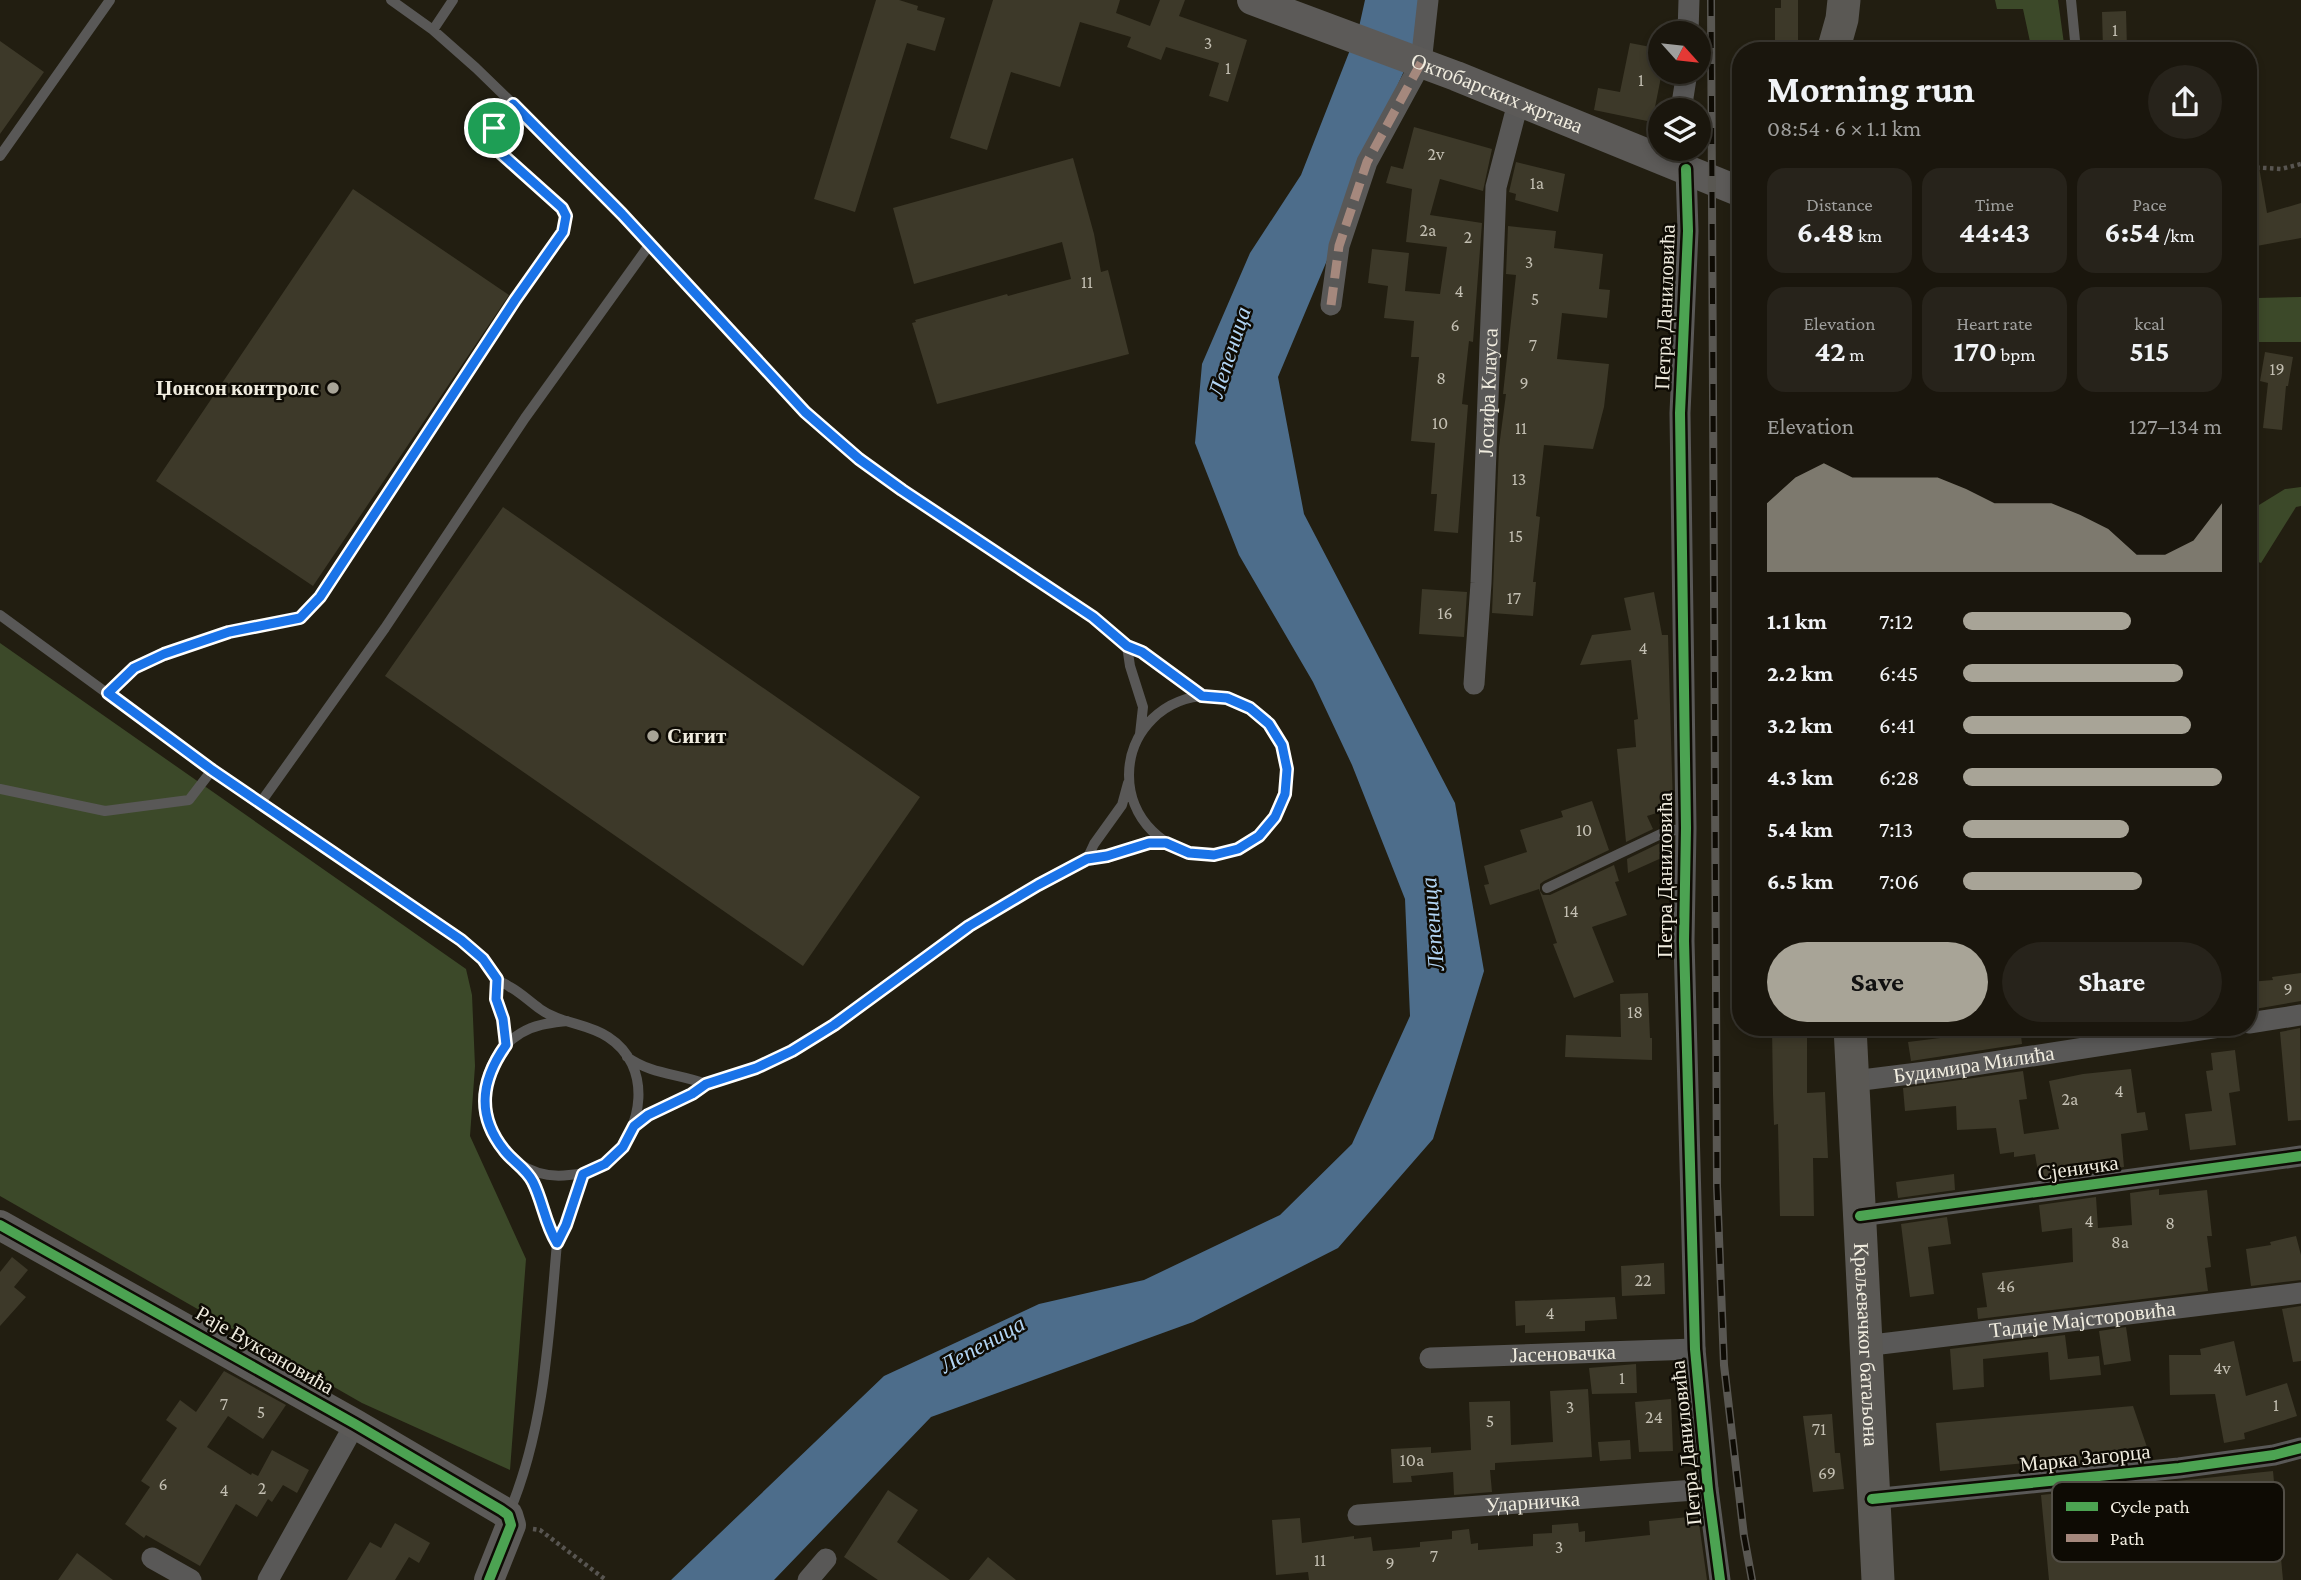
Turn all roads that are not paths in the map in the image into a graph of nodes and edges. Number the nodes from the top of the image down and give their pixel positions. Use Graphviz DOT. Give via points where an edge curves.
graph roads {
  1 [pos="110,0"];
  2 [pos="391,0"];
  3 [pos="453,0"];
  4 [pos="1252,0"];
  5 [pos="1428,0"];
  6 [pos="1689,0"];
  7 [pos="2071,0"];
  8 [pos="1688,21"];
  9 [pos="1843,23"];
  10 [pos="433,30"];
  11 [pos="1836,42"];
  12 [pos="2075,42"];
  13 [pos="1412,59"];
  14 [pos="1518,103"];
  15 [pos="513,104"];
  16 [pos="1648,150"];
  17 [pos="0,156"];
  18 [pos="1675,161"];
  19 [pos="1677,161"];
  20 [pos="1732,187"];
  21 [pos="650,244"];
  22 [pos="1331,305"];
  23 [pos="0,615"];
  24 [pos="1127,646"];
  25 [pos="1474,684"];
  26 [pos="108,693"];
  27 [pos="1202,696"];
  28 [pos="1140,734"];
  29 [pos="212,770"];
  30 [pos="1129,781"];
  31 [pos="0,789"];
  32 [pos="261,802"];
  33 [pos="1686,828"];
  34 [pos="1166,843"];
  35 [pos="1087,859"];
  36 [pos="1547,888"];
  37 [pos="497,979"];
  38 [pos="2301,1015"];
  39 [pos="567,1021"];
  40 [pos="2257,1022"];
  41 [pos="1851,1036"];
  42 [pos="2162,1036"];
  43 [pos="506,1045"];
  44 [pos="627,1057"];
  45 [pos="1854,1081"];
  46 [pos="706,1084"];
  47 [pos="634,1126"];
  48 [pos="2301,1156"];
  49 [pos="522,1166"];
  50 [pos="583,1174"];
  51 [pos="1860,1216"];
  52 [pos="5,1236"];
  53 [pos="557,1243"];
  54 [pos="2301,1293"];
  55 [pos="1864,1346"];
  56 [pos="1695,1349"];
  57 [pos="1430,1357"];
  58 [pos="355,1424"];
  59 [pos="2301,1448"];
  60 [pos="1708,1489"];
  61 [pos="1872,1499"];
  62 [pos="1358,1515"];
  63 [pos="510,1520"];
  64 [pos="152,1558"];
  65 [pos="825,1559"];
  66 [pos="191,1580"];
  67 [pos="268,1580"];
  68 [pos="489,1580"];
  69 [pos="808,1580"];
  70 [pos="1720,1580"];
  71 [pos="1878,1580"];
  1 -- 17 [label="lane"];
  2 -- 10 [label="lane"];
  3 -- 10 [label="lane"];
  4 -- 13 [label="street, Октобарских жртава"];
  5 -- 13 [label="street"];
  6 -- 8 [label="street"];
  7 -- 12 [label="lane"];
  9 -- 11 [label="main road"];
  10 -- 15 [label="lane"];
  13 -- 14 [label="street, Октобарских жртава"];
  13 -- 22 [label="street" via="1367,162 1339,246"];
  14 -- 16 [label="street, Октобарских жртава"];
  14 -- 25 [label="street, Јосифа Клауса" via="1496,187"];
  15 -- 21 [label="lane"];
  15 -- 26 [label="lane" via="494,128 491,141 562,208 566,216 563,232 320,597 300,618 229,632 164,654 134,668"];
  18 -- 33 [label="street, Петра Даниловића" via="1689,231 1680,413"];
  19 -- 20 [label="street, Октобарских жртава"];
  21 -- 24 [label="lane" via="805,412 859,459 1093,617"];
  21 -- 32 [label="lane" via="524,418 385,628"];
  23 -- 26 [label="lane"];
  24 -- 27 [label="lane"];
  24 -- 28 [label="lane" via="1143,707"];
  26 -- 29 [label="lane"];
  27 -- 28 [label="lane" via="1177,702"];
  27 -- 34 [label="lane" via="1227,698 1250,708 1269,724 1282,745 1287,769 1285,794 1275,817 1259,836 1238,849 1214,855 1189,853"];
  28 -- 30 [label="lane" via="1131,757"];
  29 -- 31 [label="lane" via="189,800 105,811"];
  29 -- 32 [label="lane"];
  30 -- 34 [label="lane" via="1135,806 1147,827"];
  30 -- 35 [label="lane" via="1122,805"];
  32 -- 37 [label="lane" via="461,940"];
  33 -- 36 [label="lane, Петра Даниловића" via="1665,832"];
  33 -- 56 [label="street, Петра Даниловића" via="1684,941"];
  34 -- 35 [label="lane"];
  35 -- 46 [label="lane" via="969,926 792,1051"];
  37 -- 39 [label="lane" via="547,1014"];
  37 -- 43 [label="lane" via="496,999"];
  38 -- 40 [label="street"];
  39 -- 43 [label="lane" via="543,1024"];
  39 -- 44 [label="lane" via="611,1039"];
  41 -- 45 [label="main road, Краљевачког батаљона"];
  42 -- 45 [label="street, Будимира Милића"];
  43 -- 49 [label="lane" via="494,1062 484,1100 494,1138"];
  44 -- 46 [label="lane" via="644,1068"];
  44 -- 47 [label="lane" via="637,1079 639,1103"];
  45 -- 51 [label="main road, Краљевачког батаљона"];
  46 -- 47 [label="lane"];
  47 -- 50 [label="lane" via="623,1147 605,1164"];
  48 -- 51 [label="street, Сјеничка"];
  49 -- 50 [label="lane" via="559,1177"];
  49 -- 53 [label="lane"];
  50 -- 53 [label="lane"];
  51 -- 55 [label="main road, Краљевачког батаљона"];
  52 -- 58 [label="street, Раје Вуксановића"];
  53 -- 63 [label="lane" via="543,1381 531,1449"];
  54 -- 55 [label="street, Тадије Мајсторовића"];
  55 -- 61 [label="main road, Краљевачког батаљона"];
  56 -- 57 [label="street, Јасеновачка"];
  56 -- 60 [label="street, Петра Даниловића"];
  58 -- 63 [label="street, Раје Вуксановића"];
  58 -- 67 [label="street"];
  59 -- 61 [label="street, Марка Загорца" via="2179,1468"];
  60 -- 62 [label="street, Ударничка"];
  60 -- 70 [label="street, Петра Даниловића"];
  61 -- 71 [label="main road, Краљевачког батаљона"];
  63 -- 68 [label="street"];
  64 -- 66 [label="street"];
  65 -- 69 [label="street"];
}
